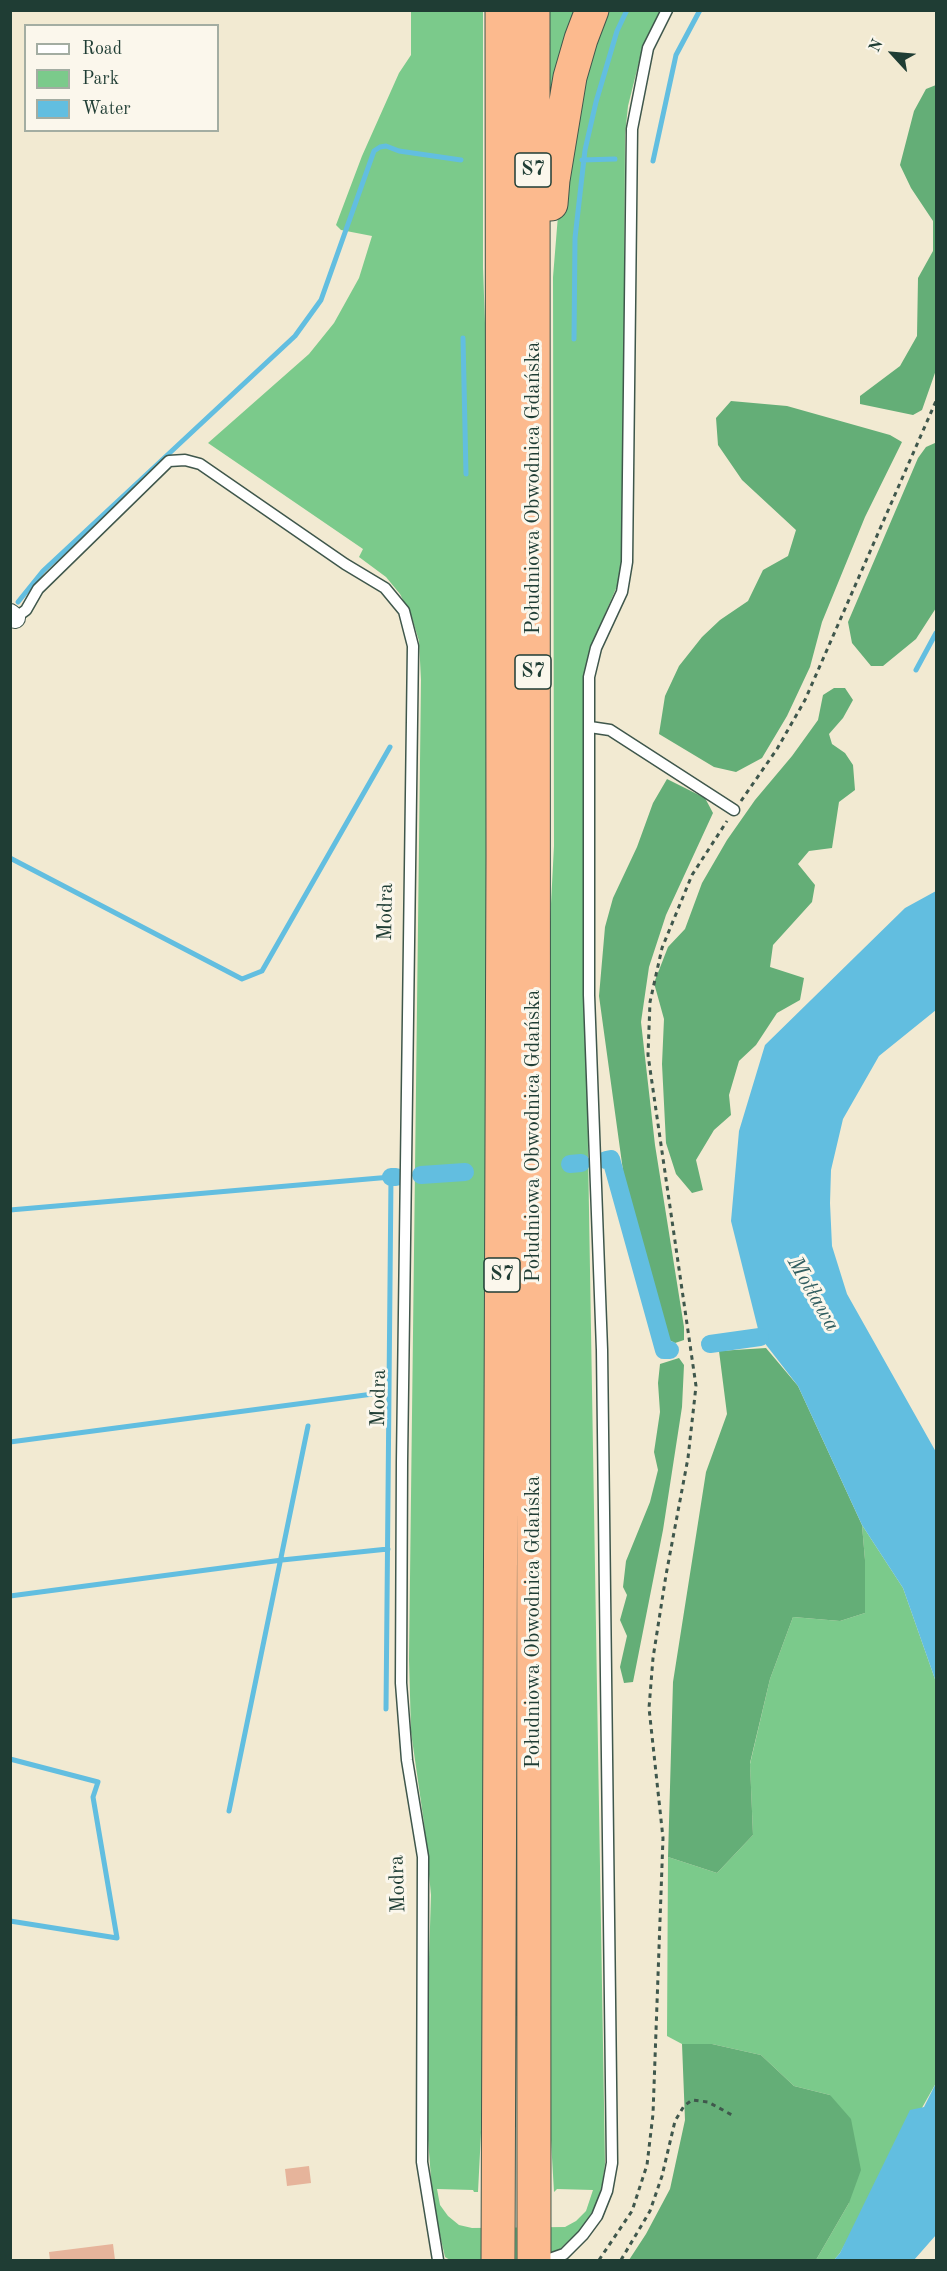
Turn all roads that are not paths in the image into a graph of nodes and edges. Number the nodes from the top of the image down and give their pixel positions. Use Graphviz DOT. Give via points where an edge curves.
graph roads {
  1 [pos="502,10"];
  2 [pos="533,10"];
  3 [pos="592,10"];
  4 [pos="667,10"];
  5 [pos="533,330"];
  6 [pos="13,616"];
  7 [pos="590,727"];
  8 [pos="734,810"];
  9 [pos="501,1419"];
  10 [pos="533,1420"];
  11 [pos="512,1497"];
  12 [pos="523,1508"];
  13 [pos="523,1576"];
  14 [pos="512,1587"];
  15 [pos="500,1668"];
  16 [pos="533,1669"];
  17 [pos="438,2260"];
  18 [pos="498,2260"];
  19 [pos="534,2260"];
  20 [pos="547,2260"];
  1 -- 9 [label="highway, Południowa Obwodnica Gdańska / S7"];
  2 -- 5 [label="highway, Południowa Obwodnica Gdańska / S7"];
  3 -- 5 [label="highway" via="578,48 564,114 553,180 547,277"];
  4 -- 7 [label="lane" via="648,48 632,129 627,562 622,592 596,648 589,677"];
  5 -- 10 [label="highway, Południowa Obwodnica Gdańska / S7"];
  6 -- 17 [label="lane, Modra" via="26,610 38,589 169,461 185,460 200,464 385,588 404,611 413,646 401,1683 423,1857 422,2162"];
  7 -- 8 [label="lane" via="610,730"];
  7 -- 20 [label="lane" via="589,994 602,1350 612,2163 597,2216 564,2254"];
  9 -- 11 [label="lane"];
  9 -- 15 [label="highway, Południowa Obwodnica Gdańska / S7"];
  10 -- 12 [label="lane"];
  10 -- 16 [label="highway, Południowa Obwodnica Gdańska / S7"];
  13 -- 16 [label="lane"];
  14 -- 15 [label="lane"];
  15 -- 18 [label="highway, Południowa Obwodnica Gdańska / S7"];
  16 -- 19 [label="highway, Południowa Obwodnica Gdańska / S7"];
}
